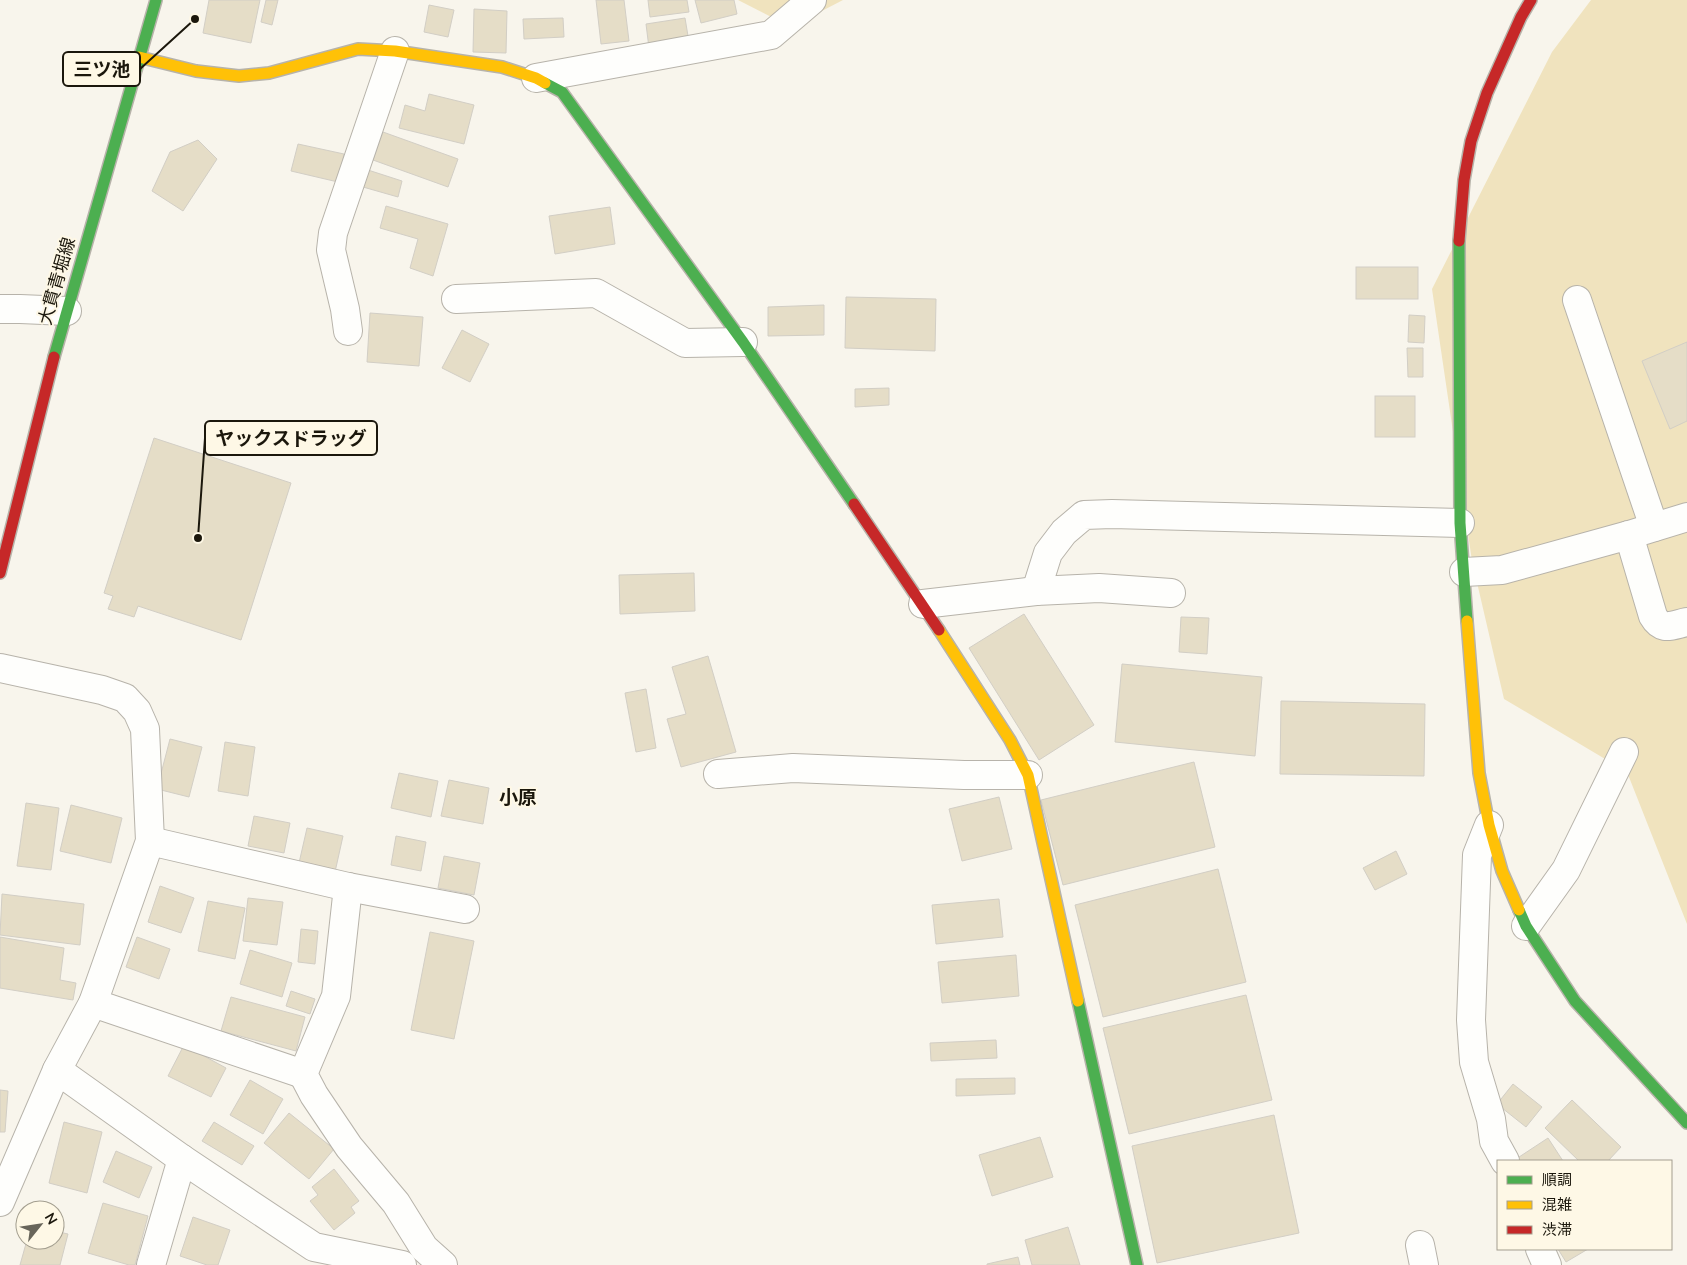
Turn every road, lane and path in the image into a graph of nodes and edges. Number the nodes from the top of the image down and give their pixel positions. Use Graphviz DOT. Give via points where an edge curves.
graph roads {
  1 [pos="156,0"];
  2 [pos="812,0"];
  3 [pos="1531,0"];
  4 [pos="395,51"];
  5 [pos="139,58"];
  6 [pos="536,78"];
  7 [pos="456,299"];
  8 [pos="1577,300"];
  9 [pos="0,309"];
  10 [pos="67,311"];
  11 [pos="348,331"];
  12 [pos="743,342"];
  13 [pos="1687,517"];
  14 [pos="1460,523"];
  15 [pos="1641,531"];
  16 [pos="1464,572"];
  17 [pos="0,573"];
  18 [pos="1036,591"];
  19 [pos="1171,593"];
  20 [pos="923,604"];
  21 [pos="1687,622"];
  22 [pos="0,668"];
  23 [pos="1624,752"];
  24 [pos="718,774"];
  25 [pos="1028,775"];
  26 [pos="1489,824"];
  27 [pos="150,841"];
  28 [pos="348,886"];
  29 [pos="466,909"];
  30 [pos="1526,926"];
  31 [pos="93,1003"];
  32 [pos="57,1070"];
  33 [pos="303,1074"];
  34 [pos="1687,1123"];
  35 [pos="182,1159"];
  36 [pos="1504,1160"];
  37 [pos="0,1202"];
  38 [pos="1540,1250"];
  39 [pos="311,1256"];
  40 [pos="151,1265"];
  41 [pos="402,1265"];
  42 [pos="442,1265"];
  43 [pos="1137,1265"];
  44 [pos="1547,1265"];
  1 -- 5 [label="street, 大貫青堀線"];
  2 -- 6 [label="street" via="771,35"];
  3 -- 14 [label="street" via="1487,94 1471,140 1464,180 1459,230"];
  4 -- 5 [label="street" via="358,49 268,72 238,76 196,71"];
  4 -- 6 [label="street" via="502,68"];
  4 -- 11 [label="street" via="333,233 331,250"];
  5 -- 10 [label="street, 大貫青堀線"];
  6 -- 12 [label="street" via="562,92"];
  7 -- 12 [label="street" via="596,293 685,343"];
  8 -- 15 [label="street"];
  9 -- 10 [label="street"];
  10 -- 17 [label="street, 大貫青堀線"];
  12 -- 20 [label="street"];
  13 -- 15 [label="street"];
  14 -- 16 [label="street"];
  14 -- 18 [label="street" via="1084,515 1064,532 1048,553"];
  15 -- 16 [label="street" via="1502,570"];
  15 -- 21 [label="street" via="1653,616 1657,624 1665,627"];
  16 -- 26 [label="street" via="1479,773"];
  18 -- 19 [label="street" via="1099,588"];
  18 -- 20 [label="street"];
  20 -- 25 [label="street" via="1010,740"];
  22 -- 27 [label="street" via="102,690 125,698 137,710 145,729"];
  23 -- 30 [label="street" via="1566,870"];
  24 -- 25 [label="street" via="793,768"];
  25 -- 43 [label="street"];
  26 -- 30 [label="street" via="1502,871"];
  26 -- 36 [label="street" via="1477,854 1471,1020 1474,1062 1492,1119 1494,1141"];
  27 -- 28 [label="street"];
  27 -- 31 [label="street"];
  28 -- 29 [label="street"];
  28 -- 33 [label="street" via="336,996"];
  30 -- 34 [label="street" via="1575,1001"];
  31 -- 32 [label="street"];
  31 -- 33 [label="street"];
  32 -- 35 [label="street"];
  32 -- 37 [label="street"];
  33 -- 42 [label="street" via="349,1148 396,1203 424,1248"];
  35 -- 39 [label="street"];
  35 -- 40 [label="street"];
  38 -- 44 [label="street"];
  39 -- 41 [label="street"];
}
